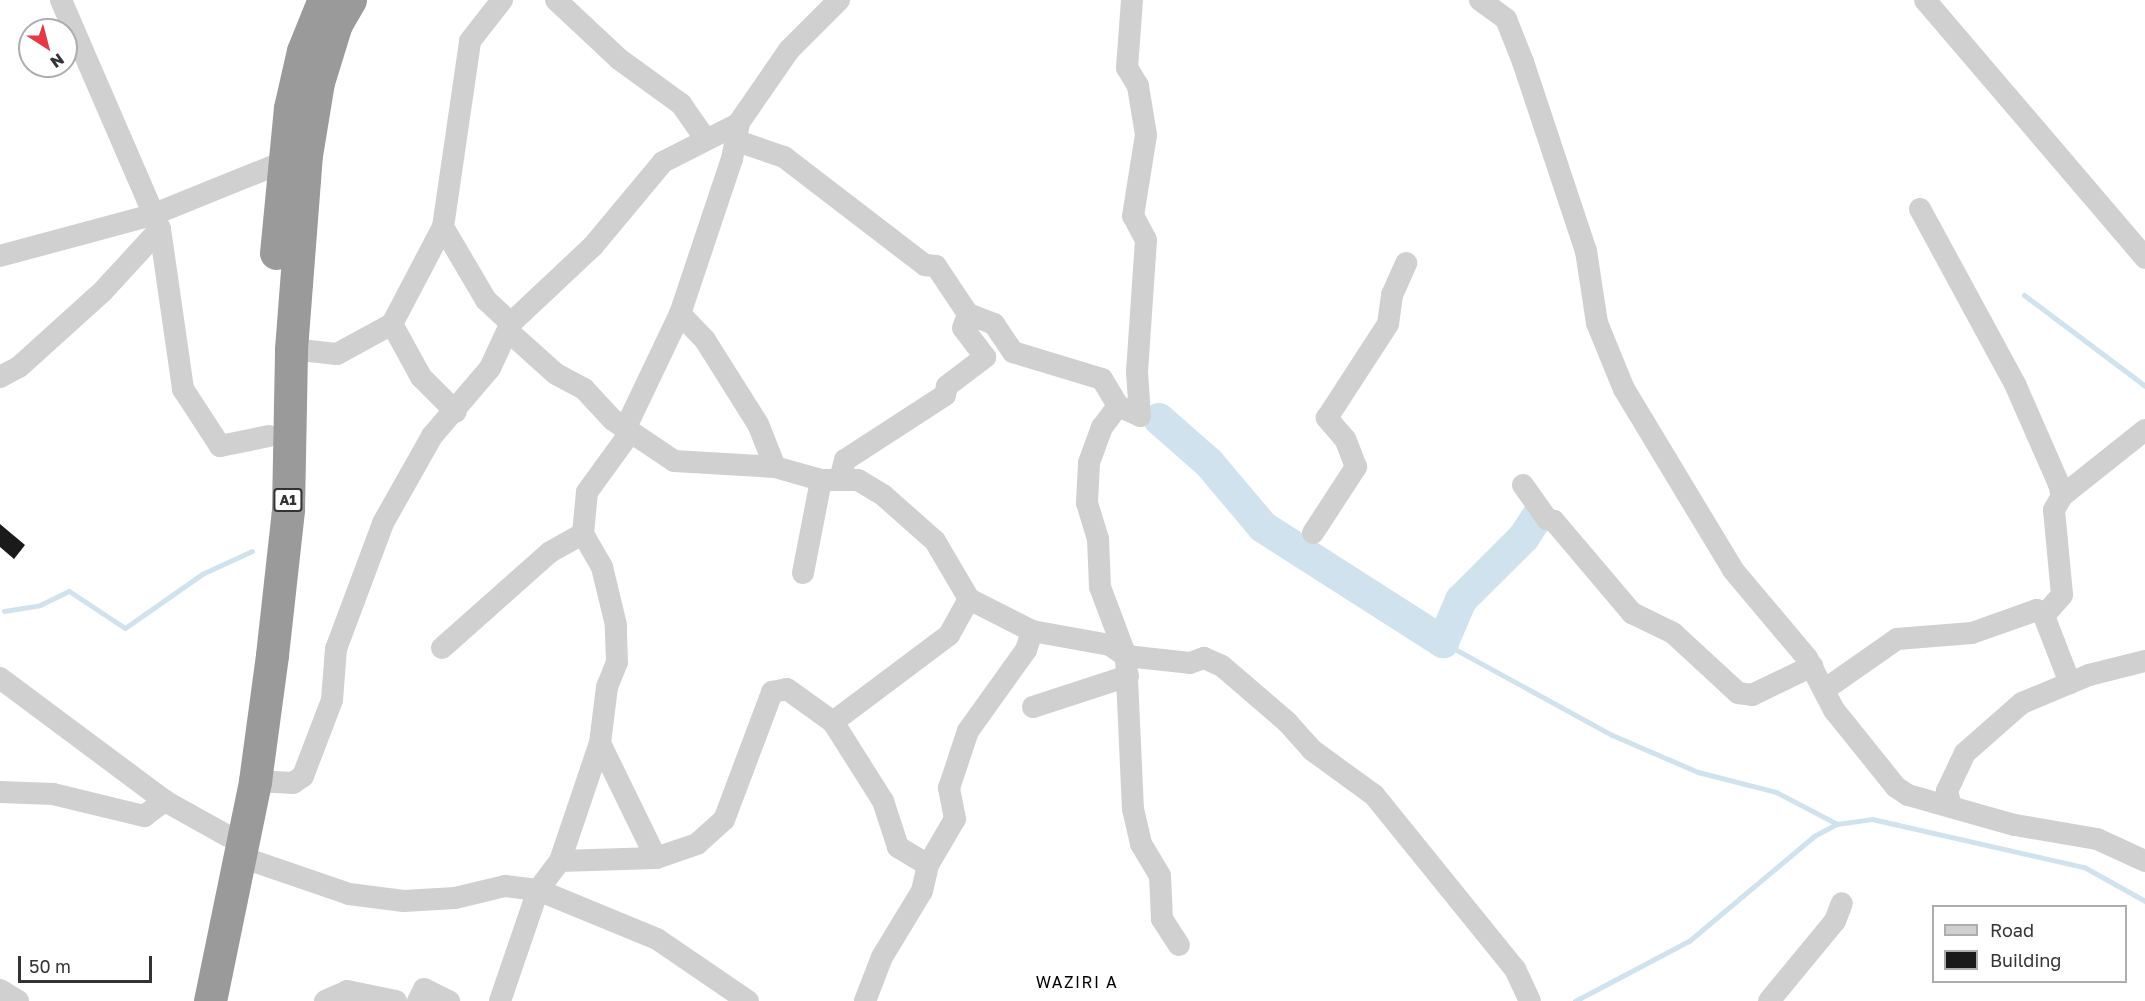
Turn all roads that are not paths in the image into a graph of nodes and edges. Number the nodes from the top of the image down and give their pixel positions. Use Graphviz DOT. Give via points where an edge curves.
graph roads {
  1 [pos="62,0"];
  2 [pos="324,0"];
  3 [pos="350,0"];
  4 [pos="502,0"];
  5 [pos="556,0"];
  6 [pos="839,0"];
  7 [pos="1132,0"];
  8 [pos="1480,0"];
  9 [pos="1925,0"];
  10 [pos="738,132"];
  11 [pos="704,137"];
  12 [pos="283,162"];
  13 [pos="1920,209"];
  14 [pos="156,222"];
  15 [pos="443,227"];
  16 [pos="0,256"];
  17 [pos="2145,258"];
  18 [pos="1406,263"];
  19 [pos="680,314"];
  20 [pos="968,314"];
  21 [pos="392,324"];
  22 [pos="509,327"];
  23 [pos="291,349"];
  24 [pos="0,377"];
  25 [pos="1118,406"];
  26 [pos="456,412"];
  27 [pos="626,427"];
  28 [pos="2145,430"];
  29 [pos="269,436"];
  30 [pos="775,467"];
  31 [pos="830,479"];
  32 [pos="1523,485"];
  33 [pos="2062,496"];
  34 [pos="1313,533"];
  35 [pos="583,534"];
  36 [pos="803,573"];
  37 [pos="969,599"];
  38 [pos="2044,616"];
  39 [pos="1032,631"];
  40 [pos="442,648"];
  41 [pos="2145,661"];
  42 [pos="1127,666"];
  43 [pos="1812,666"];
  44 [pos="1,681"];
  45 [pos="2070,682"];
  46 [pos="1824,690"];
  47 [pos="1033,707"];
  48 [pos="833,722"];
  49 [pos="600,743"];
  50 [pos="255,781"];
  51 [pos="0,792"];
  52 [pos="165,801"];
  53 [pos="1951,806"];
  54 [pos="234,847"];
  55 [pos="656,858"];
  56 [pos="560,861"];
  57 [pos="2145,861"];
  58 [pos="928,865"];
  59 [pos="538,890"];
  60 [pos="1842,903"];
  61 [pos="1179,945"];
  62 [pos="0,990"];
  63 [pos="18,1001"];
  64 [pos="193,1001"];
  65 [pos="210,1001"];
  66 [pos="325,1001"];
  67 [pos="396,1001"];
  68 [pos="418,1001"];
  69 [pos="448,1001"];
  70 [pos="500,1001"];
  71 [pos="748,1001"];
  72 [pos="865,1001"];
  73 [pos="1530,1001"];
  74 [pos="1769,1001"];
  1 -- 14 [label="street"];
  2 -- 12 [label="highway, A1" via="303,51"];
  3 -- 23 [label="highway, A1" via="336,24 310,120"];
  4 -- 15 [label="street" via="470,41"];
  5 -- 11 [label="street" via="620,59 681,104"];
  6 -- 10 [label="street" via="789,50"];
  7 -- 25 [label="street" via="1127,68 1138,86 1146,135 1133,216 1146,240 1137,372 1140,416"];
  8 -- 43 [label="street" via="1506,19 1523,62 1586,250 1597,322 1624,390 1733,570"];
  9 -- 17 [label="street"];
  10 -- 11 [label="street"];
  10 -- 19 [label="street"];
  10 -- 20 [label="street" via="784,157 925,265 936,266"];
  11 -- 22 [label="street" via="663,162 593,246"];
  12 -- 14 [label="street"];
  12 -- 29 [label="highway, A1" via="268,363"];
  13 -- 33 [label="street" via="2015,384"];
  14 -- 16 [label="street"];
  14 -- 24 [label="street" via="103,291 19,367"];
  14 -- 29 [label="street" via="183,388 220,446"];
  15 -- 21 [label="street"];
  15 -- 22 [label="street" via="486,300"];
  18 -- 34 [label="street" via="1392,296 1388,324 1327,418 1345,439 1356,467"];
  19 -- 27 [label="street"];
  19 -- 30 [label="street" via="705,340 752,415"];
  20 -- 25 [label="street" via="994,324 1013,352 1102,378"];
  20 -- 31 [label="street" via="963,328 985,357 947,386 945,395 845,460"];
  21 -- 23 [label="street" via="337,354"];
  21 -- 26 [label="street" via="421,377"];
  22 -- 26 [label="street" via="490,368"];
  22 -- 27 [label="street"];
  23 -- 50 [label="highway, A1" via="288,509"];
  25 -- 42 [label="street" via="1102,428 1089,464 1087,503 1098,539 1100,587"];
  26 -- 50 [label="street" via="432,436 383,523 336,649 332,700 303,776 293,783"];
  27 -- 30 [label="street" via="674,461"];
  27 -- 35 [label="street" via="627,437 587,492"];
  28 -- 33 [label="street"];
  29 -- 54 [label="highway, A1" via="256,647"];
  30 -- 31 [label="street"];
  31 -- 36 [label="street"];
  31 -- 37 [label="street" via="858,480 883,495 935,542"];
  32 -- 43 [label="street" via="1547,519 1554,521 1632,613 1673,633 1738,693 1752,695"];
  33 -- 38 [label="street" via="2054,510 2062,595"];
  35 -- 40 [label="street" via="550,552"];
  35 -- 49 [label="street" via="602,567 616,625 617,662 607,687"];
  37 -- 39 [label="street"];
  37 -- 48 [label="street" via="948,635"];
  38 -- 45 [label="street"];
  38 -- 46 [label="street" via="2037,610 1972,633 1897,639"];
  39 -- 42 [label="street" via="1110,645"];
  39 -- 58 [label="street" via="1026,650 968,731 949,788 955,819"];
  41 -- 45 [label="street"];
  42 -- 47 [label="street"];
  42 -- 61 [label="street" via="1133,809 1141,844 1160,876 1162,919"];
  42 -- 73 [label="street" via="1190,663 1204,658 1221,666 1287,722 1312,750 1374,795 1515,969"];
  43 -- 46 [label="street"];
  44 -- 52 [label="street"];
  45 -- 53 [label="street" via="2022,703 1965,753 1947,791"];
  46 -- 53 [label="street" via="1896,788 1918,799"];
  48 -- 55 [label="street" via="787,689 772,692 724,820 697,844"];
  48 -- 58 [label="street" via="883,801 898,847"];
  49 -- 55 [label="street"];
  49 -- 56 [label="street"];
  50 -- 54 [label="highway, A1"];
  51 -- 52 [label="street" via="53,794 144,816"];
  52 -- 54 [label="street"];
  53 -- 57 [label="street" via="2015,825 2097,839"];
  54 -- 59 [label="street" via="349,894 404,901 455,898 505,886"];
  54 -- 64 [label="highway, A1"];
  54 -- 65 [label="highway, A1"];
  55 -- 56 [label="street"];
  56 -- 59 [label="street"];
  58 -- 72 [label="street" via="922,891 882,957"];
  59 -- 70 [label="street"];
  59 -- 71 [label="street" via="657,939"];
  60 -- 74 [label="street" via="1835,921"];
  62 -- 63 [label="street"];
  66 -- 67 [label="street" via="348,990"];
  68 -- 69 [label="street" via="424,989"];
}
